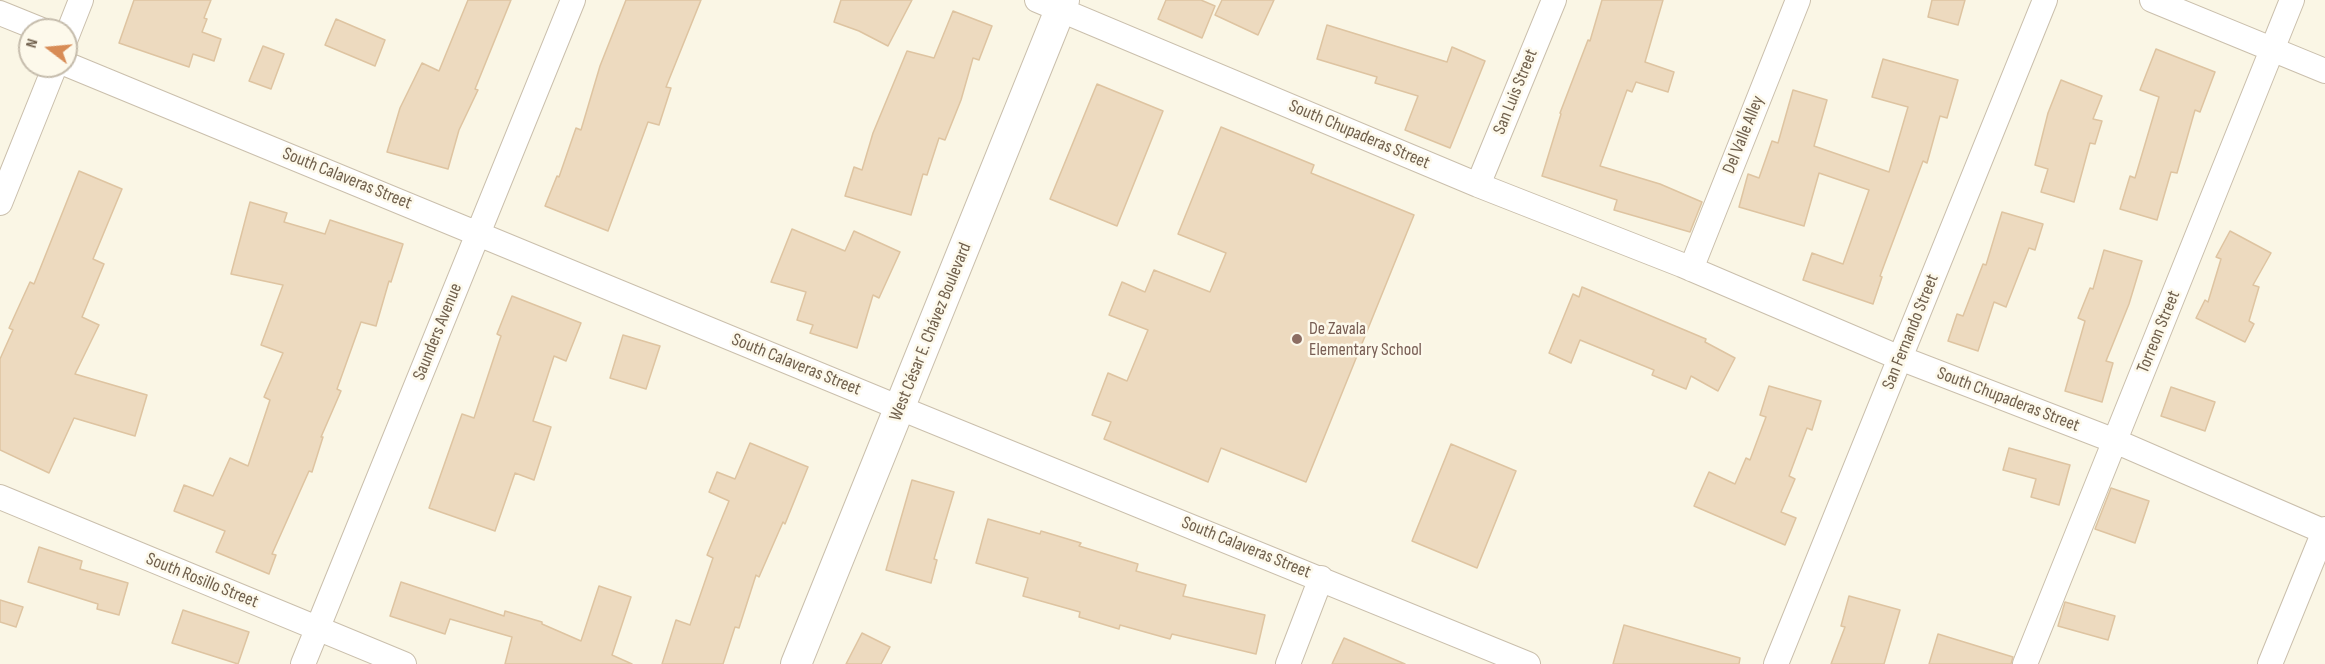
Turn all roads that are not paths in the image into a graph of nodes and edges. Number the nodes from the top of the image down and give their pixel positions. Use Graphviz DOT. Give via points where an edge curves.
graph roads {
  1 [pos="81,0"];
  2 [pos="573,0"];
  3 [pos="1554,0"];
  4 [pos="1798,0"];
  5 [pos="2045,0"];
  6 [pos="2152,0"];
  7 [pos="2292,0"];
  8 [pos="1054,3"];
  9 [pos="0,13"];
  10 [pos="74,18"];
  11 [pos="18,20"];
  12 [pos="2272,49"];
  13 [pos="78,69"];
  14 [pos="2325,71"];
  15 [pos="50,78"];
  16 [pos="1478,184"];
  17 [pos="0,203"];
  18 [pos="479,233"];
  19 [pos="1686,267"];
  20 [pos="1900,358"];
  21 [pos="900,408"];
  22 [pos="2115,441"];
  23 [pos="0,497"];
  24 [pos="2325,530"];
  25 [pos="1321,579"];
  26 [pos="318,628"];
  27 [pos="303,664"];
  28 [pos="404,664"];
  29 [pos="796,664"];
  30 [pos="1288,664"];
  31 [pos="1528,664"];
  32 [pos="1776,664"];
  33 [pos="2025,664"];
  34 [pos="2270,664"];
  1 -- 10 [label="street"];
  2 -- 18 [label="street, Saunders Avenue"];
  3 -- 16 [label="street, San Luis Street"];
  4 -- 19 [label="street, Del Valle Alley"];
  5 -- 20 [label="street, San Fernando Street"];
  6 -- 12 [label="street"];
  7 -- 12 [label="street, Torreon Street"];
  8 -- 16 [label="street, South Chupaderas Street"];
  8 -- 21 [label="street, West César E. Chávez Boulevard"];
  9 -- 11 [label="street"];
  12 -- 14 [label="street"];
  12 -- 22 [label="street, Torreon Street"];
  13 -- 18 [label="street, South Calaveras Street"];
  15 -- 17 [label="street"];
  16 -- 19 [label="street, South Chupaderas Street"];
  18 -- 21 [label="street, South Calaveras Street"];
  18 -- 26 [label="street, Saunders Avenue"];
  19 -- 20 [label="street, South Chupaderas Street"];
  20 -- 22 [label="street, South Chupaderas Street"];
  20 -- 32 [label="street, San Fernando Street"];
  21 -- 25 [label="street, South Calaveras Street"];
  21 -- 29 [label="street, West César E. Chávez Boulevard"];
  22 -- 24 [label="street, South Chupaderas Street"];
  22 -- 33 [label="street, Torreon Street"];
  23 -- 26 [label="street, South Rosillo Street"];
  24 -- 34 [label="street"];
  25 -- 30 [label="street"];
  25 -- 31 [label="street, South Calaveras Street"];
  26 -- 27 [label="street, Saunders Avenue"];
  26 -- 28 [label="street, South Rosillo Street"];
}
